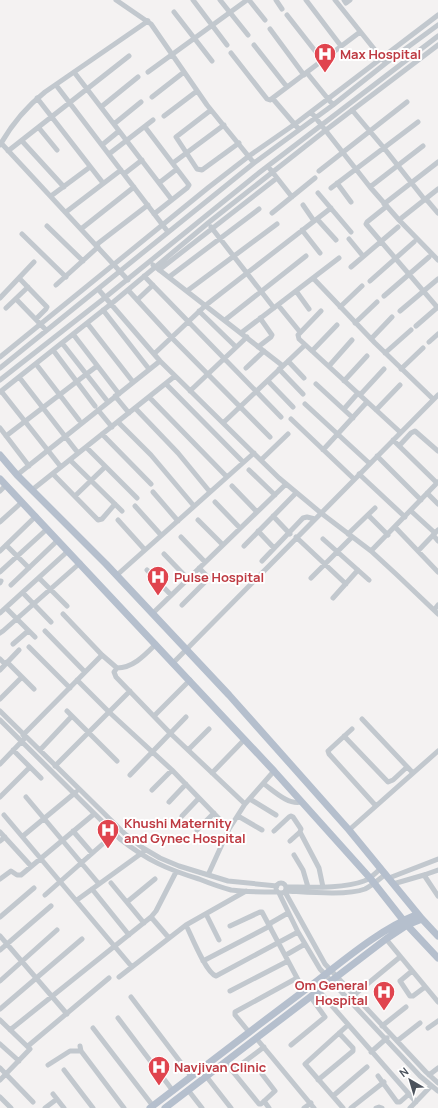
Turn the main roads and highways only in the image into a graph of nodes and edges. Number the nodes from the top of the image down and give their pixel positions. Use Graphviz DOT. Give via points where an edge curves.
graph roads {
  1 [pos="0,456"];
  2 [pos="0,478"];
  3 [pos="391,906"];
  4 [pos="420,916"];
  5 [pos="405,923"];
  6 [pos="385,930"];
  7 [pos="438,936"];
  8 [pos="438,958"];
  9 [pos="151,1107"];
  10 [pos="169,1107"];
  1 -- 4 [label="main road" via="230,695 349,830"];
  2 -- 3 [label="main road" via="274,771 372,881"];
  3 -- 5 [label="main road"];
  3 -- 6 [label="main road" via="392,922"];
  4 -- 5 [label="main road"];
  4 -- 7 [label="main road"];
  5 -- 6 [label="main road"];
  5 -- 8 [label="main road"];
  5 -- 10 [label="main road"];
  6 -- 9 [label="main road"];
}
